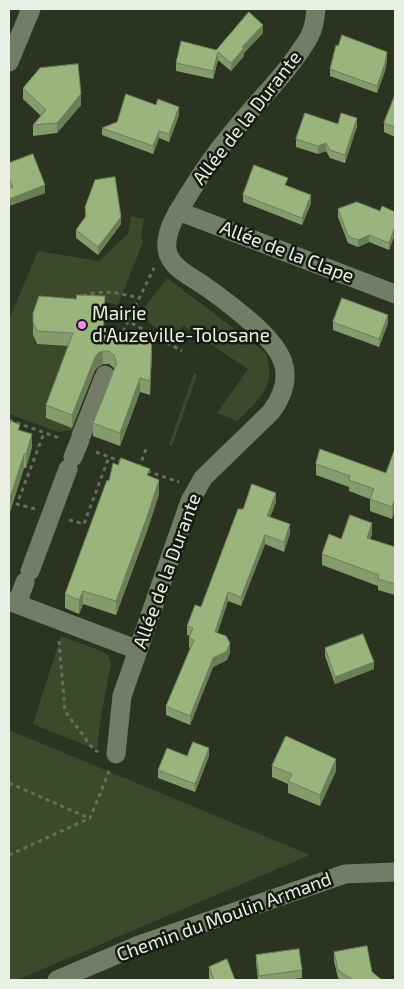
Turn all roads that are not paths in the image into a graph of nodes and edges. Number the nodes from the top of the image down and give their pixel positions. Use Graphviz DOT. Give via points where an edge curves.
graph roads {
  1 [pos="31,9"];
  2 [pos="316,9"];
  3 [pos="9,62"];
  4 [pos="178,211"];
  5 [pos="395,294"];
  6 [pos="105,375"];
  7 [pos="13,603"];
  8 [pos="138,650"];
  9 [pos="116,754"];
  10 [pos="395,872"];
  11 [pos="57,980"];
  1 -- 3 [label="street"];
  2 -- 4 [label="street, Allée de la Durante" via="313,28 290,66 232,132"];
  4 -- 5 [label="street, Allée de la Clape"];
  4 -- 8 [label="street, Allée de la Durante" via="167,242 170,258 182,271 206,286 267,336 281,355 285,377 282,394 272,412 196,488"];
  6 -- 7 [label="street" via="27,576"];
  7 -- 8 [label="street"];
  8 -- 9 [label="street, Allée de la Durante" via="122,696"];
  10 -- 11 [label="street, Chemin du Moulin Armand" via="345,874 139,945"];
}
